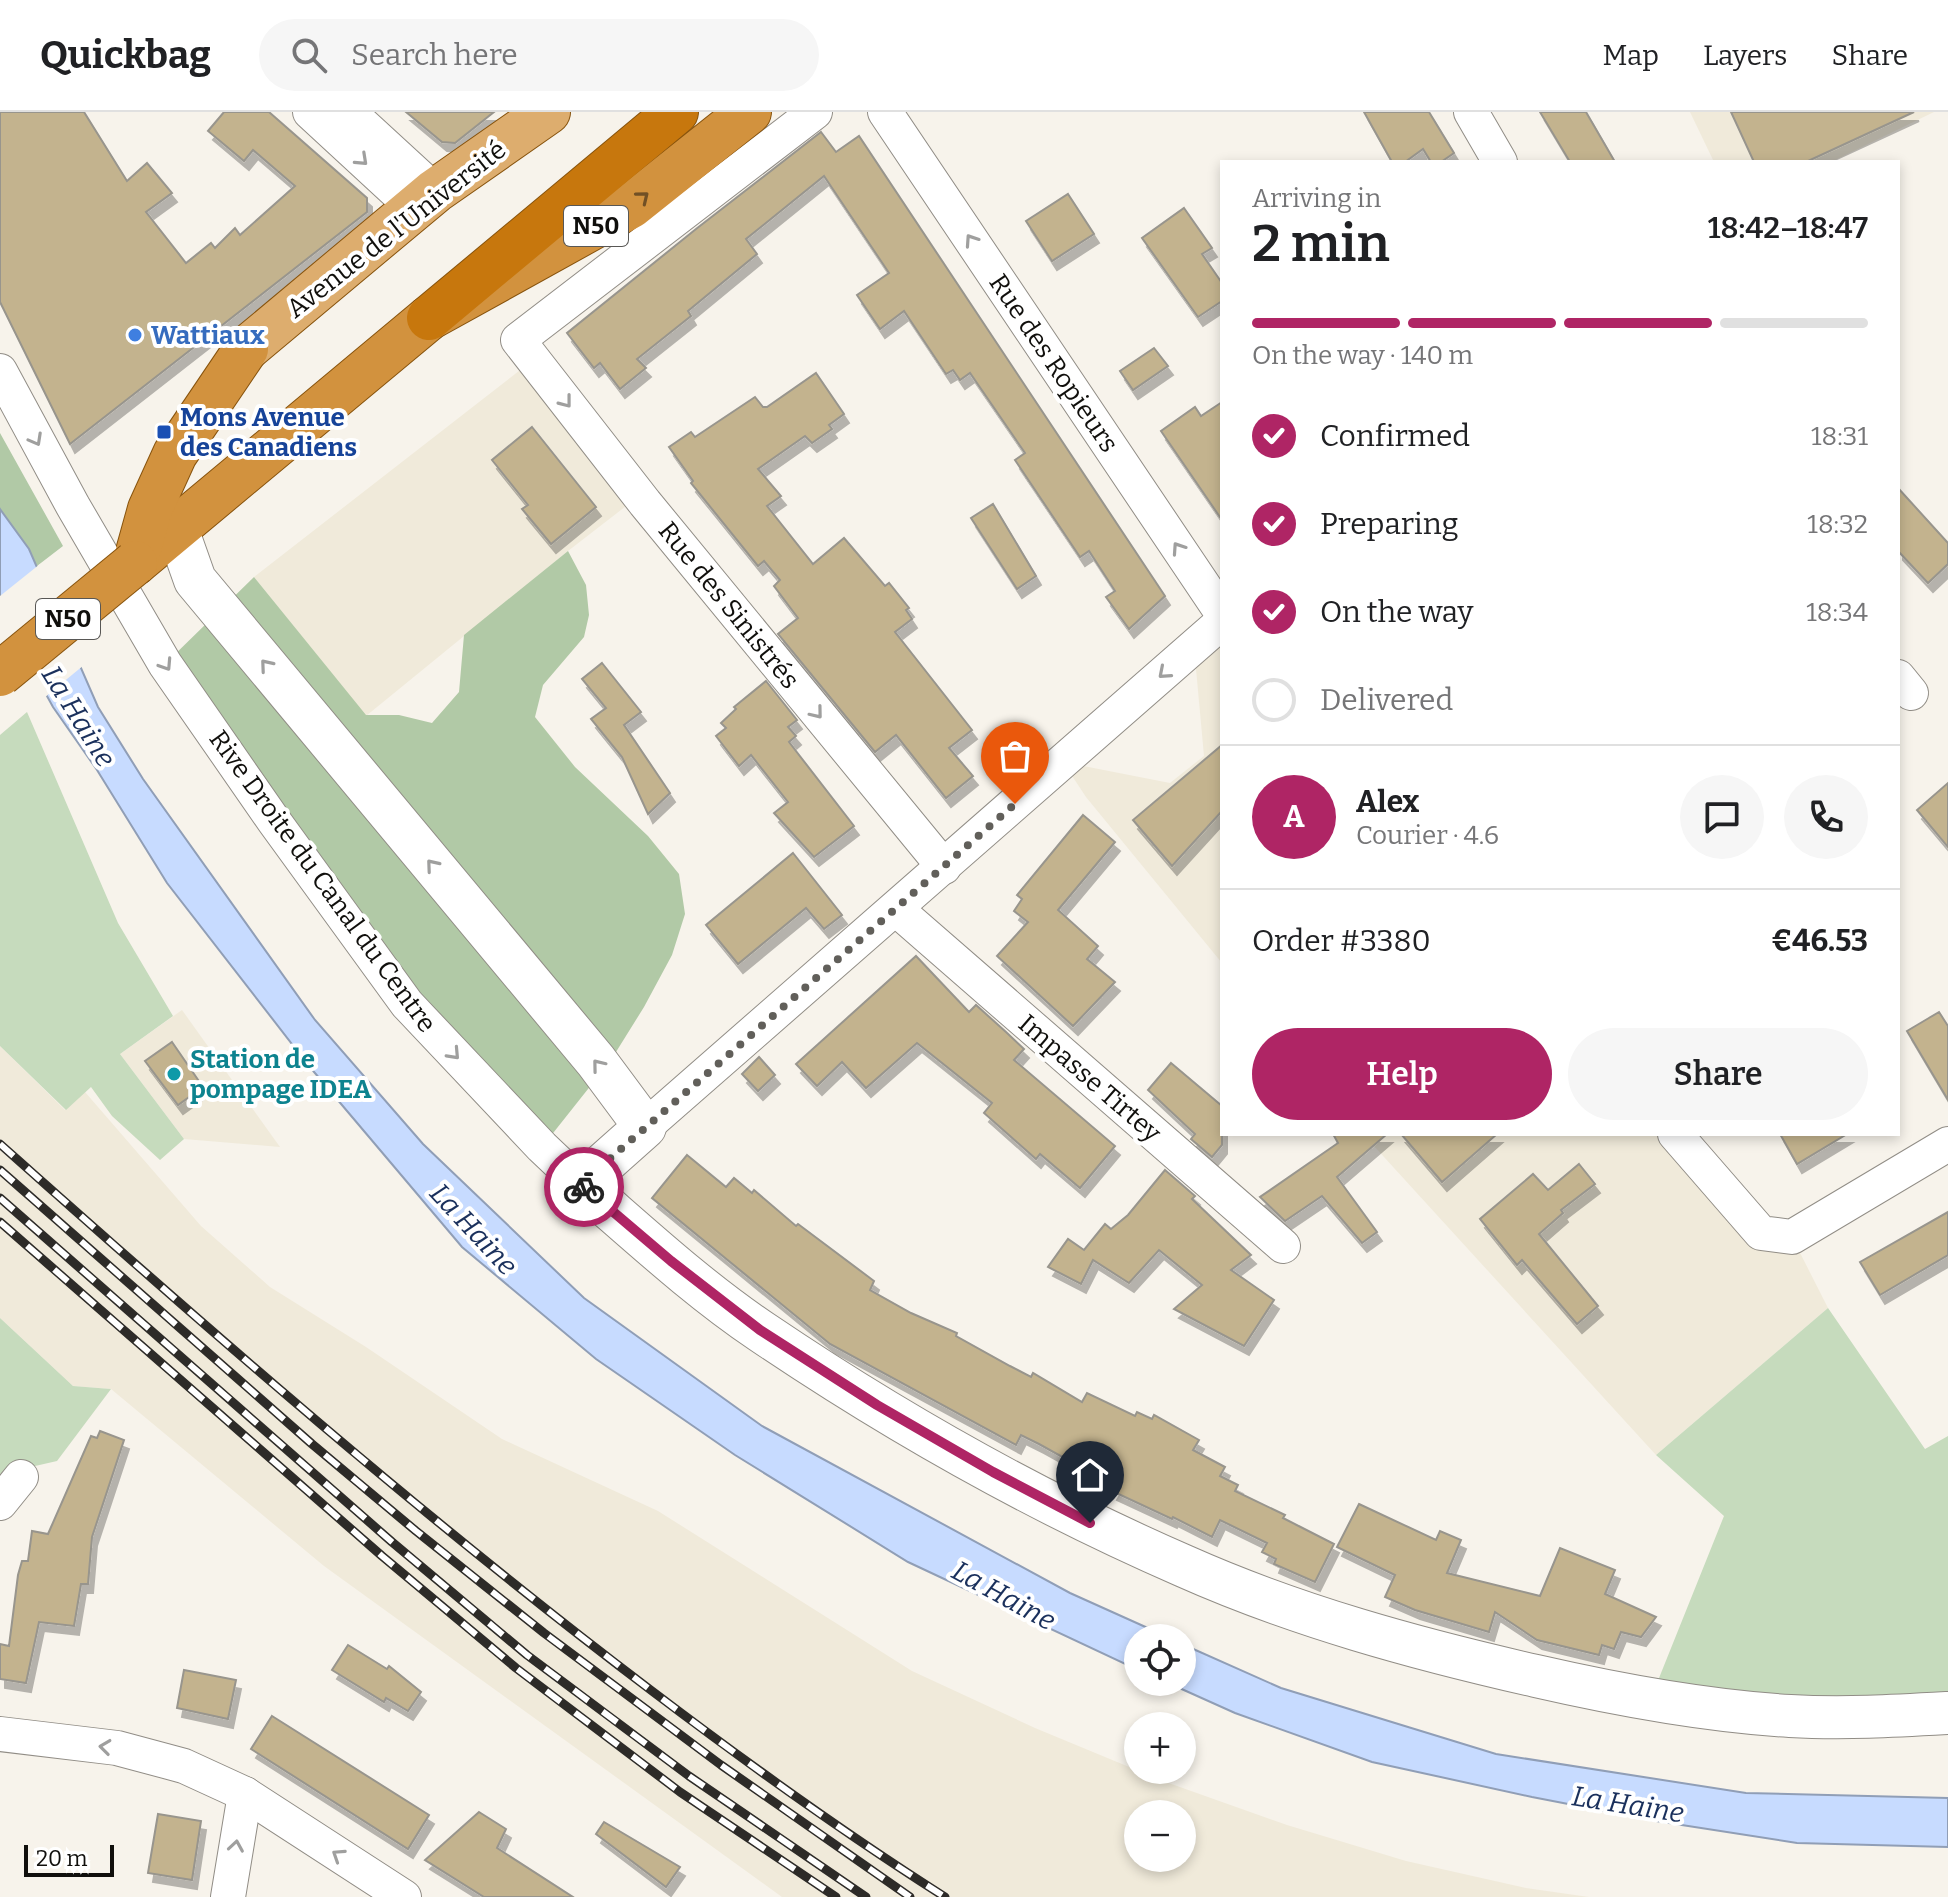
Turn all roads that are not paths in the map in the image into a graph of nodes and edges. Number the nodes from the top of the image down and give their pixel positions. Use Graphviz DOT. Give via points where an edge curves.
graph roads {
  1 [pos="310,112"];
  2 [pos="349,112"];
  3 [pos="548,112"];
  4 [pos="676,112"];
  5 [pos="749,112"];
  6 [pos="815,112"];
  7 [pos="885,112"];
  8 [pos="1471,112"];
  9 [pos="1499,160"];
  10 [pos="425,200"];
  11 [pos="429,318"];
  12 [pos="246,349"];
  13 [pos="0,371"];
  14 [pos="177,529"];
  15 [pos="135,563"];
  16 [pos="1220,610"];
  17 [pos="1220,624"];
  18 [pos="0,674"];
  19 [pos="944,867"];
  20 [pos="896,909"];
  21 [pos="645,1127"];
  22 [pos="1677,1136"];
  23 [pos="1948,1144"];
  24 [pos="581,1184"];
  25 [pos="1283,1246"];
  26 [pos="1948,1713"];
  27 [pos="0,1734"];
  28 [pos="245,1794"];
  29 [pos="228,1897"];
  30 [pos="404,1897"];
  1 -- 10 [label="street, one-way"];
  2 -- 10 [label="street"];
  3 -- 10 [label="main road, Avenue de l'Université"];
  4 -- 11 [label="highway"];
  11 -- 5 [label="highway, N50, one-way" via="631,206"];
  6 -- 19 [label="street, Rue des Sinistrés, one-way" via="518,340"];
  16 -- 7 [label="street, Rue des Ropieurs, one-way"];
  8 -- 9 [label="street"];
  10 -- 12 [label="main road, Avenue de l'Université"];
  11 -- 14 [label="highway, N50"];
  12 -- 15 [label="highway" via="175,454 150,509"];
  13 -- 24 [label="street, Rive Droite du Canal du Centre, one-way" via="165,664 274,821 407,1004"];
  14 -- 15 [label="highway, N50"];
  21 -- 14 [label="street, one-way" via="596,1061 195,580"];
  15 -- 18 [label="highway, N50, bridge"];
  17 -- 19 [label="street, one-way"];
  19 -- 20 [label="street"];
  20 -- 21 [label="street"];
  20 -- 25 [label="street, Impasse Tirtey"];
  21 -- 24 [label="street"];
  22 -- 23 [label="street" via="1761,1233 1792,1237"];
  24 -- 26 [label="street, Rive Droite du Canal du Centre" via="760,1330 877,1405 1090,1523 1242,1590 1415,1646 1593,1688 1788,1716"];
  28 -- 27 [label="street, one-way" via="184,1766 117,1748"];
  29 -- 28 [label="street, one-way"];
  30 -- 28 [label="street, one-way"];
}
